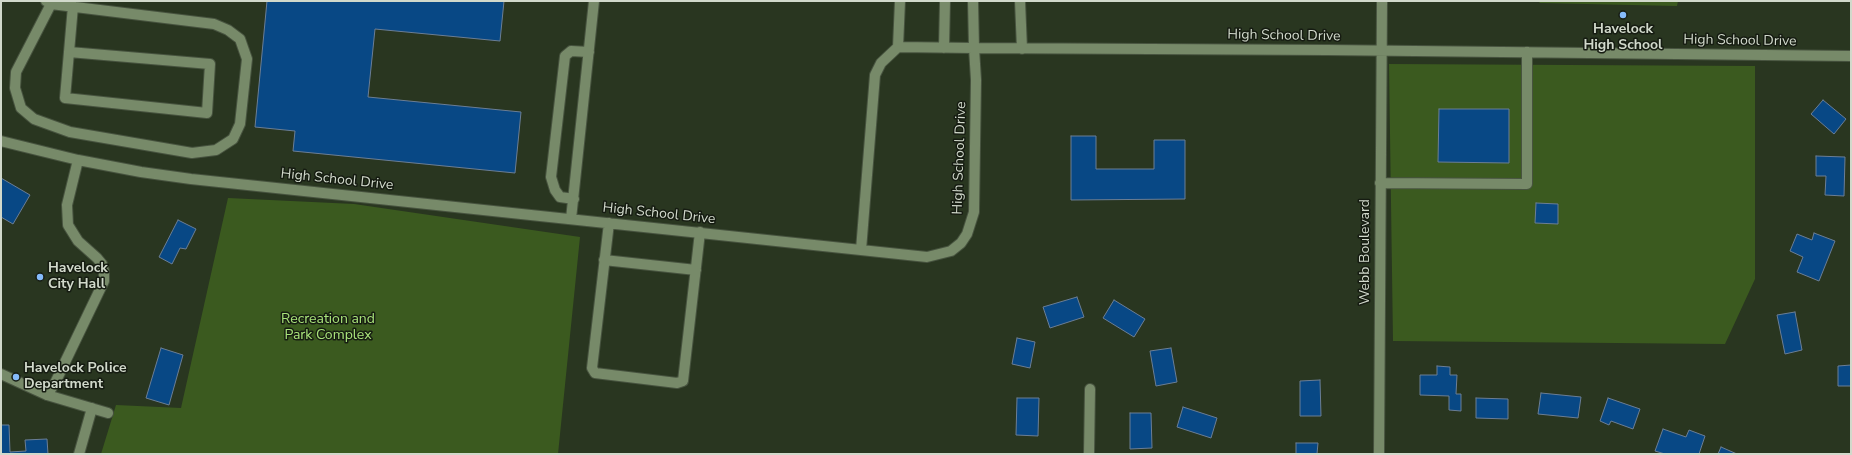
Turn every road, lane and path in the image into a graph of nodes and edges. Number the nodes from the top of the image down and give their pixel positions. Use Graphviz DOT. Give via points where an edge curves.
graph roads {
  1 [pos="594,1"];
  2 [pos="900,1"];
  3 [pos="945,1"];
  4 [pos="973,1"];
  5 [pos="1020,1"];
  6 [pos="1382,1"];
  7 [pos="48,2"];
  8 [pos="73,6"];
  9 [pos="898,47"];
  10 [pos="944,48"];
  11 [pos="974,48"];
  12 [pos="1022,49"];
  13 [pos="1381,51"];
  14 [pos="69,52"];
  15 [pos="589,52"];
  16 [pos="1527,52"];
  17 [pos="1851,56"];
  18 [pos="1,141"];
  19 [pos="78,160"];
  20 [pos="1380,183"];
  21 [pos="574,199"];
  22 [pos="572,219"];
  23 [pos="609,223"];
  24 [pos="700,232"];
  25 [pos="861,250"];
  26 [pos="604,260"];
  27 [pos="696,270"];
  28 [pos="1,374"];
  29 [pos="1090,389"];
  30 [pos="47,395"];
  31 [pos="92,408"];
  32 [pos="108,413"];
  33 [pos="79,454"];
  34 [pos="1089,454"];
  35 [pos="1379,454"];
  1 -- 15 [label="street"];
  2 -- 9 [label="street"];
  3 -- 10 [label="street"];
  4 -- 11 [label="street"];
  5 -- 12 [label="street"];
  6 -- 13 [label="street, Webb Boulevard"];
  7 -- 8 [label="street"];
  7 -- 8 [label="street" via="16,72 15,88 21,108 34,119 70,132 192,153 216,150 233,139 240,124 246,59 240,39 214,24"];
  8 -- 14 [label="street"];
  9 -- 10 [label="street"];
  9 -- 25 [label="street" via="881,63 875,75"];
  10 -- 11 [label="street"];
  11 -- 12 [label="street, High School Drive"];
  11 -- 25 [label="street, High School Drive" via="974,205 967,234 951,251 927,257"];
  12 -- 13 [label="street, High School Drive"];
  13 -- 16 [label="street, High School Drive"];
  13 -- 20 [label="street, Webb Boulevard"];
  14 -- 14 [label="street" via="65,98 207,113 210,64"];
  15 -- 21 [label="street"];
  15 -- 21 [label="street" via="571,51 564,56 551,177 560,197"];
  16 -- 17 [label="street, High School Drive"];
  16 -- 20 [label="street" via="1527,184"];
  18 -- 19 [label="street, High School Drive"];
  19 -- 22 [label="street, High School Drive" via="191,179"];
  19 -- 30 [label="street" via="67,205 68,225 78,241 102,264 104,281"];
  20 -- 35 [label="street, Webb Boulevard"];
  21 -- 22 [label="street"];
  22 -- 23 [label="street, High School Drive"];
  23 -- 24 [label="street, High School Drive"];
  23 -- 26 [label="street"];
  24 -- 25 [label="street, High School Drive"];
  24 -- 27 [label="street"];
  26 -- 27 [label="street"];
  26 -- 27 [label="street" via="592,368 595,373 677,383 683,381"];
  28 -- 30 [label="street"];
  29 -- 34 [label="street"];
  30 -- 31 [label="street"];
  31 -- 32 [label="street"];
  31 -- 33 [label="street"];
}
